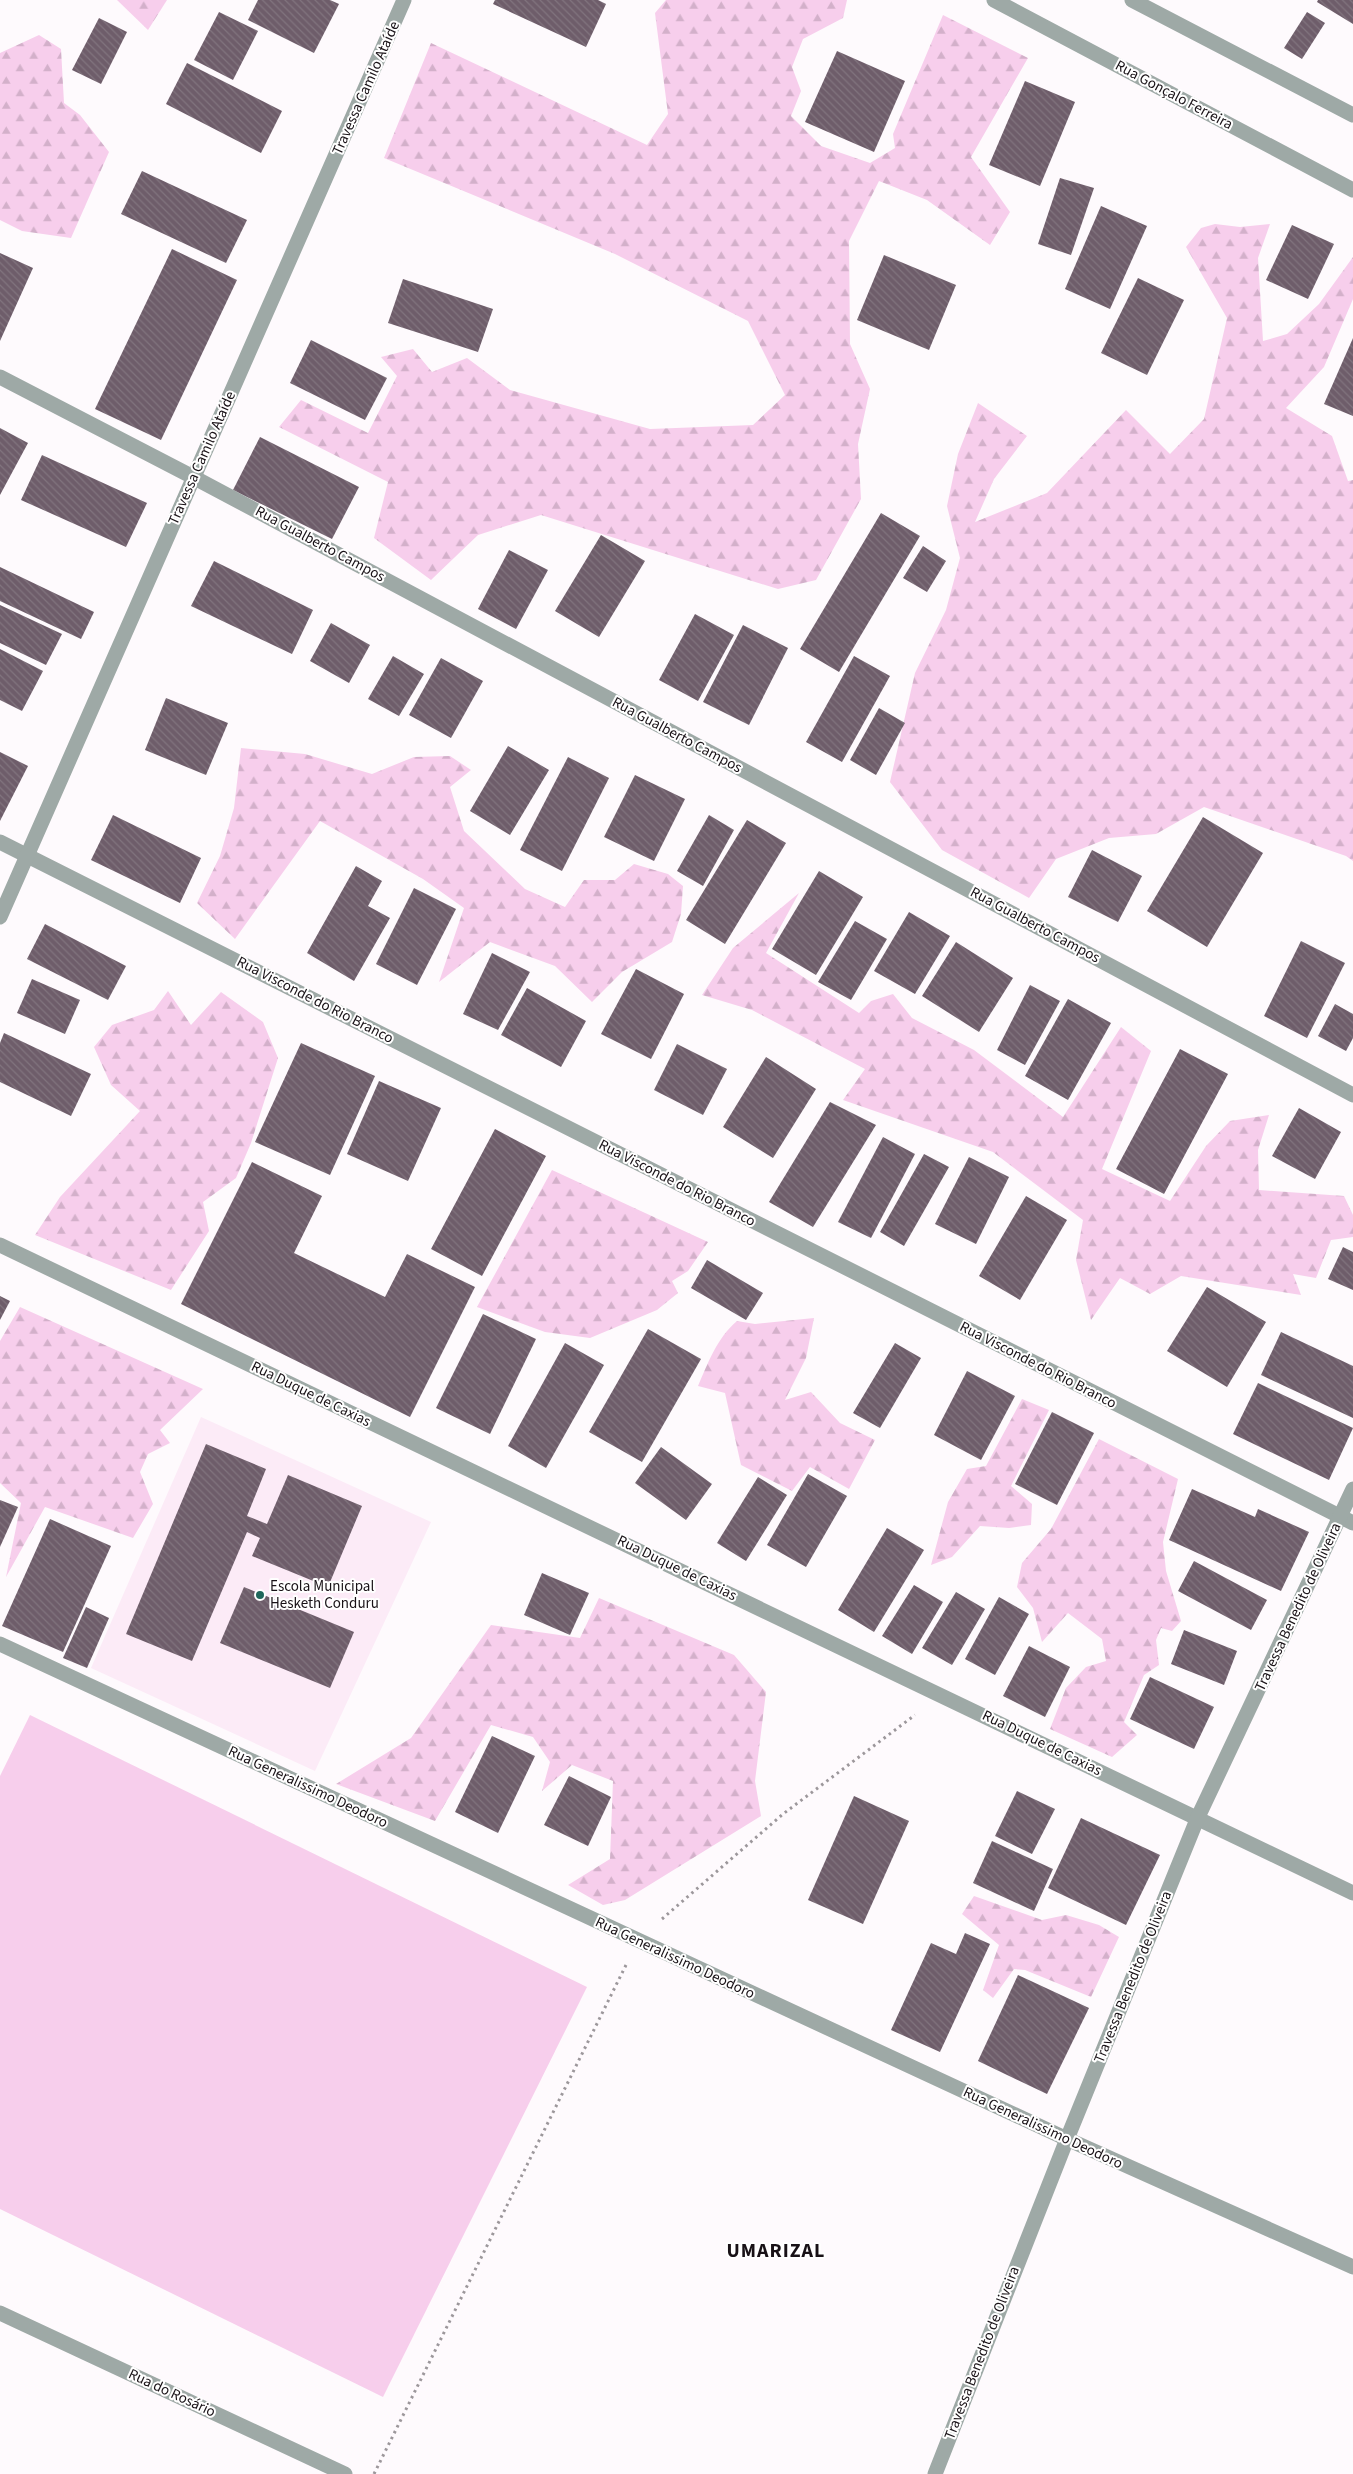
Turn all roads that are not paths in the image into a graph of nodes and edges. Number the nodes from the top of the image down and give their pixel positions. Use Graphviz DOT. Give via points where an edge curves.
graph roads {
  1 [pos="404,0"];
  2 [pos="994,0"];
  3 [pos="1132,0"];
  4 [pos="1353,115"];
  5 [pos="1353,190"];
  6 [pos="0,377"];
  7 [pos="193,477"];
  8 [pos="0,842"];
  9 [pos="28,856"];
  10 [pos="0,917"];
  11 [pos="1353,1095"];
  12 [pos="0,1245"];
  13 [pos="1353,1489"];
  14 [pos="1347,1520"];
  15 [pos="0,1644"];
  16 [pos="1198,1817"];
  17 [pos="1353,1893"];
  18 [pos="1066,2139"];
  19 [pos="1353,2267"];
  20 [pos="0,2312"];
  21 [pos="345,2474"];
  22 [pos="935,2474"];
  1 -- 7 [label="street, Travessa Camilo Ataíde"];
  2 -- 5 [label="street, Rua Gonçalo Ferreira"];
  3 -- 4 [label="street"];
  6 -- 7 [label="street, Rua Gualberto Campos"];
  7 -- 9 [label="street, Travessa Camilo Ataíde"];
  7 -- 11 [label="street, Rua Gualberto Campos"];
  8 -- 9 [label="street, Rua Visconde do Rio Branco"];
  9 -- 10 [label="street, Travessa Camilo Ataíde"];
  9 -- 14 [label="street, Rua Visconde do Rio Branco"];
  12 -- 16 [label="street, Rua Duque de Caxias"];
  13 -- 14 [label="street, Travessa Benedito de Oliveira"];
  14 -- 16 [label="street, Travessa Benedito de Oliveira"];
  15 -- 18 [label="street, Rua Generalissimo Deodoro"];
  16 -- 17 [label="street, Rua Duque de Caxias"];
  16 -- 18 [label="street, Travessa Benedito de Oliveira"];
  18 -- 19 [label="street, Rua Generalissimo Deodoro"];
  18 -- 22 [label="street, Travessa Benedito de Oliveira"];
  20 -- 21 [label="street, Rua do Rosário"];
}
